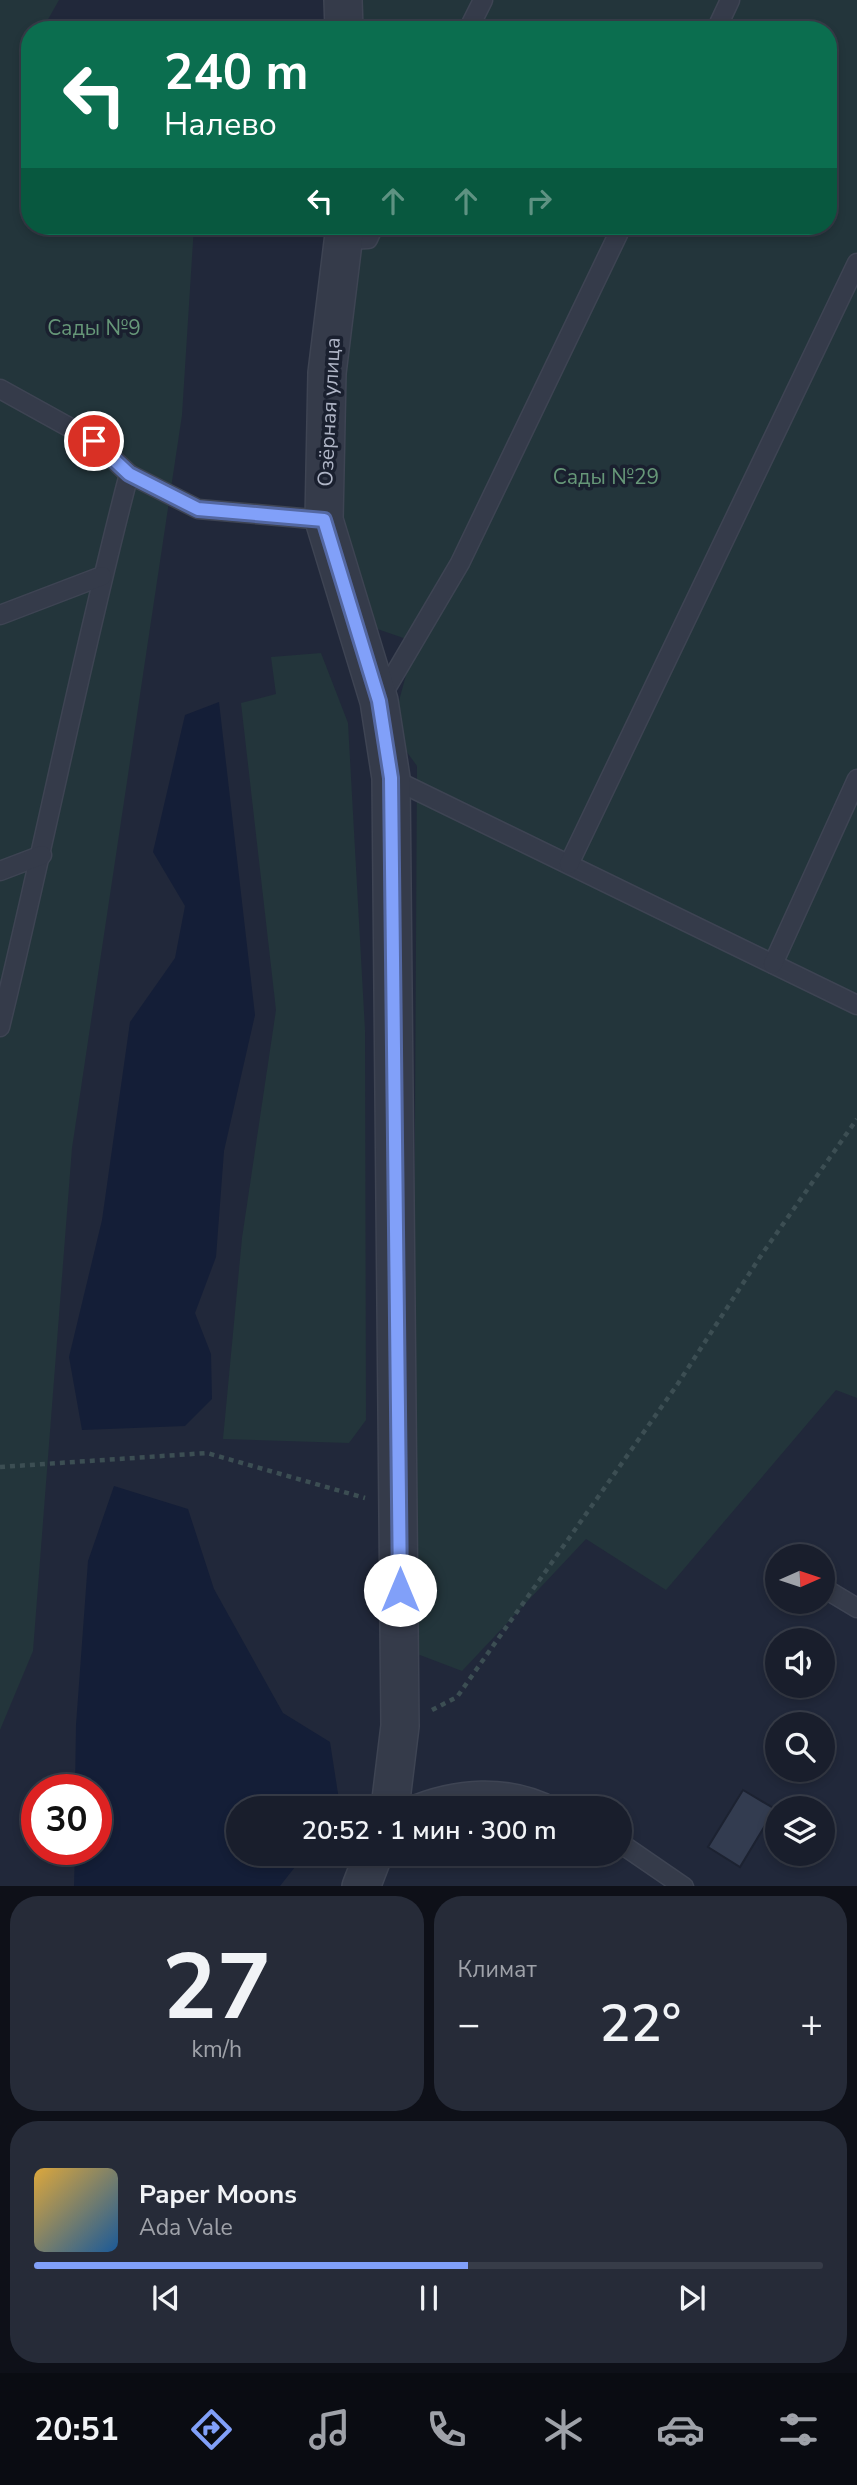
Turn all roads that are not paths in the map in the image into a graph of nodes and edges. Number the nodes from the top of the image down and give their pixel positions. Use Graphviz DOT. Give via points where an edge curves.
graph roads {
  1 [pos="343,0"];
  2 [pos="482,0"];
  3 [pos="730,0"];
  4 [pos="344,21"];
  5 [pos="472,21"];
  6 [pos="720,21"];
  7 [pos="354,235"];
  8 [pos="618,235"];
  9 [pos="857,263"];
  10 [pos="0,389"];
  11 [pos="129,474"];
  12 [pos="324,520"];
  13 [pos="102,576"];
  14 [pos="0,615"];
  15 [pos="379,701"];
  16 [pos="391,778"];
  17 [pos="857,779"];
  18 [pos="42,855"];
  19 [pos="569,864"];
  20 [pos="0,871"];
  21 [pos="774,964"];
  22 [pos="857,1005"];
  23 [pos="0,1027"];
  24 [pos="835,1595"];
  25 [pos="857,1608"];
  26 [pos="391,1796"];
  27 [pos="434,1796"];
  28 [pos="515,1796"];
  29 [pos="632,1851"];
  30 [pos="368,1866"];
  31 [pos="361,1886"];
  32 [pos="684,1886"];
  1 -- 4 [label="street"];
  2 -- 5 [label="lane"];
  3 -- 6 [label="lane"];
  7 -- 12 [label="street, Озёрная улица" via="327,373"];
  8 -- 15 [label="lane" via="460,564"];
  9 -- 19 [label="lane"];
  10 -- 11 [label="lane" via="94,441"];
  11 -- 12 [label="lane" via="198,509"];
  11 -- 13 [label="lane"];
  12 -- 15 [label="street, Озёрная улица"];
  13 -- 14 [label="lane"];
  13 -- 18 [label="lane"];
  15 -- 16 [label="street, Озёрная улица"];
  16 -- 19 [label="lane"];
  16 -- 26 [label="street, Озёрная улица" via="400,1508 400,1726"];
  17 -- 21 [label="lane"];
  18 -- 20 [label="lane"];
  18 -- 23 [label="lane"];
  19 -- 21 [label="lane"];
  21 -- 22 [label="lane"];
  24 -- 25 [label="lane"];
  27 -- 28 [label="lane" via="492,1789"];
  29 -- 32 [label="lane"];
  30 -- 31 [label="street"];
}
